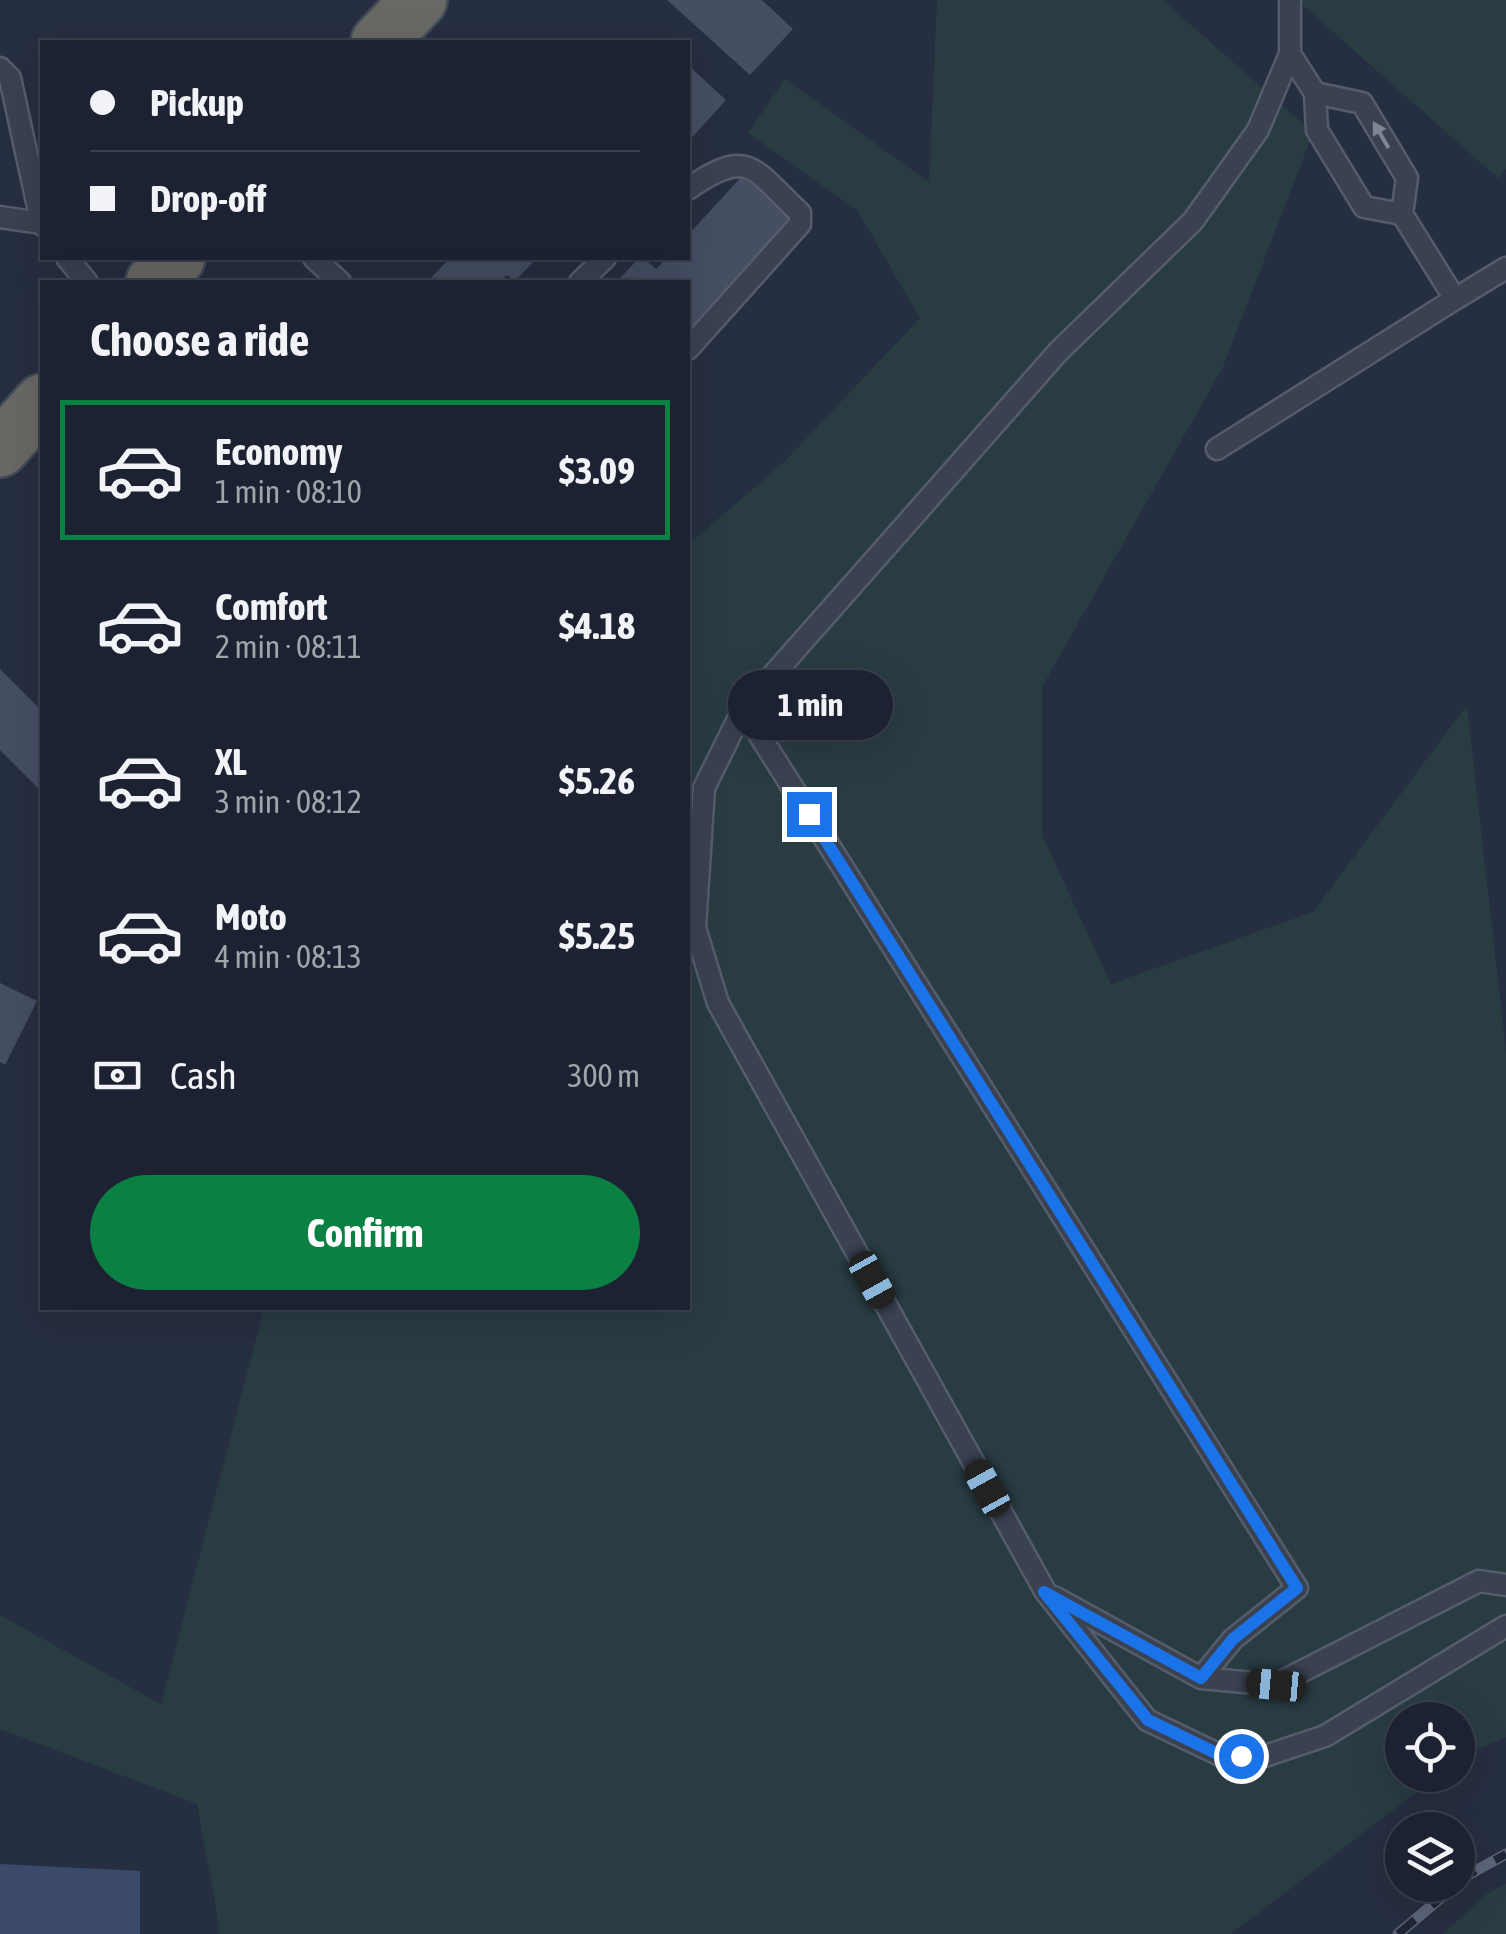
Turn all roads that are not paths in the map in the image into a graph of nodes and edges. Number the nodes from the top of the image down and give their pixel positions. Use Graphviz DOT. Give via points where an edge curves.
graph roads {
  1 [pos="419,0"];
  2 [pos="1290,0"];
  3 [pos="381,40"];
  4 [pos="1290,54"];
  5 [pos="0,68"];
  6 [pos="1315,92"];
  7 [pos="690,188"];
  8 [pos="1402,214"];
  9 [pos="40,215"];
  10 [pos="0,217"];
  11 [pos="40,224"];
  12 [pos="70,260"];
  13 [pos="175,260"];
  14 [pos="316,260"];
  15 [pos="603,260"];
  16 [pos="1506,268"];
  17 [pos="85,280"];
  18 [pos="156,280"];
  19 [pos="338,280"];
  20 [pos="582,280"];
  21 [pos="1455,299"];
  22 [pos="690,347"];
  23 [pos="40,404"];
  24 [pos="0,449"];
  25 [pos="1217,449"];
  26 [pos="744,709"];
  27 [pos="1506,1585"];
  28 [pos="1044,1592"];
  29 [pos="1506,1626"];
  30 [pos="1201,1678"];
  1 -- 3 [label="highway"];
  2 -- 4 [label="lane"];
  4 -- 6 [label="lane"];
  4 -- 26 [label="lane" via="1258,130 1193,221 1059,352"];
  5 -- 9 [label="lane" via="10,78"];
  6 -- 8 [label="lane" via="1317,130 1364,207"];
  8 -- 6 [label="lane, one-way" via="1407,178 1362,102"];
  7 -- 22 [label="lane" via="710,173 749,166 800,213 800,224"];
  8 -- 21 [label="lane"];
  10 -- 11 [label="lane"];
  12 -- 17 [label="lane"];
  13 -- 18 [label="highway"];
  14 -- 19 [label="lane"];
  15 -- 20 [label="lane"];
  16 -- 21 [label="lane"];
  21 -- 25 [label="lane"];
  23 -- 24 [label="highway"];
  26 -- 28 [label="lane" via="704,788 694,928 718,1003"];
  26 -- 30 [label="lane" via="1297,1588 1233,1639"];
  27 -- 30 [label="lane" via="1479,1582 1276,1685"];
  28 -- 29 [label="lane" via="1148,1720 1220,1755 1262,1757 1325,1736"];
  28 -- 30 [label="lane"];
}
